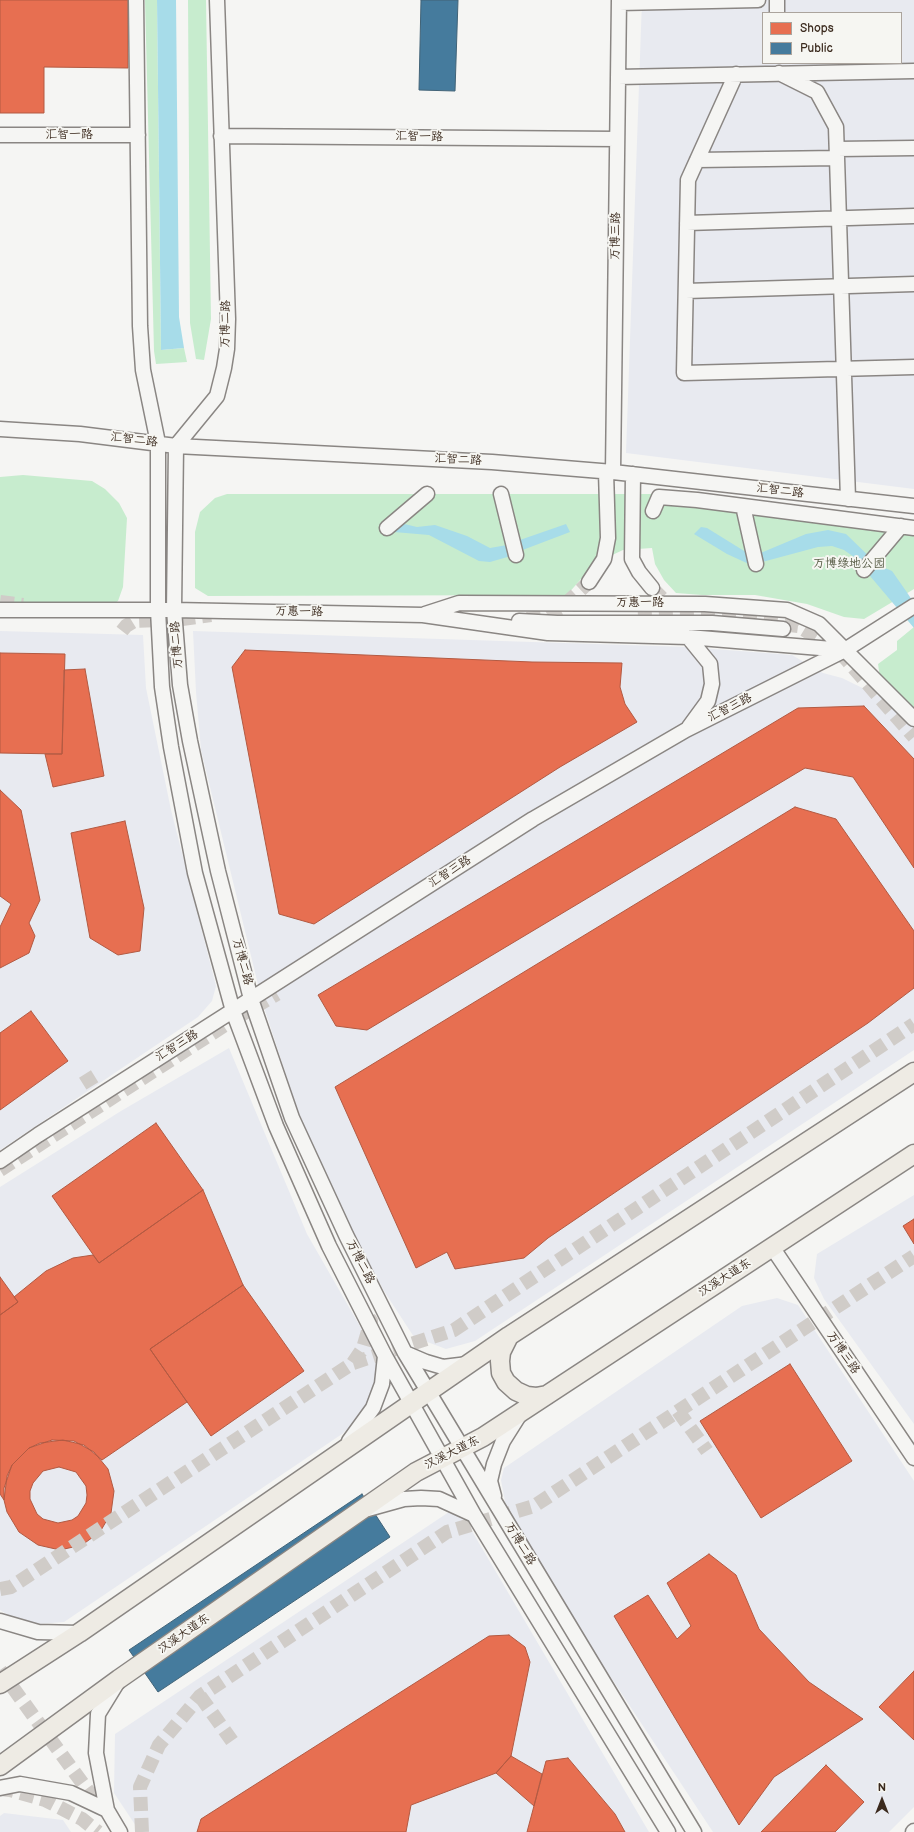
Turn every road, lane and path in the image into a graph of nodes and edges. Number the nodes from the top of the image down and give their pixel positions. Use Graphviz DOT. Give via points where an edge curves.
graph roads {
  1 [pos="136,0"];
  2 [pos="217,0"];
  3 [pos="758,0"];
  4 [pos="777,0"];
  5 [pos="619,2"];
  6 [pos="777,12"];
  7 [pos="779,68"];
  8 [pos="914,71"];
  9 [pos="736,74"];
  10 [pos="618,77"];
  11 [pos="0,135"];
  12 [pos="138,135"];
  13 [pos="221,136"];
  14 [pos="618,139"];
  15 [pos="914,148"];
  16 [pos="837,154"];
  17 [pos="697,160"];
  18 [pos="914,216"];
  19 [pos="839,218"];
  20 [pos="687,223"];
  21 [pos="914,284"];
  22 [pos="841,286"];
  23 [pos="686,291"];
  24 [pos="914,367"];
  25 [pos="844,368"];
  26 [pos="0,429"];
  27 [pos="158,443"];
  28 [pos="176,446"];
  29 [pos="609,472"];
  30 [pos="633,474"];
  31 [pos="427,494"];
  32 [pos="501,494"];
  33 [pos="848,499"];
  34 [pos="743,506"];
  35 [pos="914,506"];
  36 [pos="653,511"];
  37 [pos="907,527"];
  38 [pos="387,528"];
  39 [pos="516,554"];
  40 [pos="755,558"];
  41 [pos="864,570"];
  42 [pos="589,582"];
  43 [pos="652,588"];
  44 [pos="914,606"];
  45 [pos="0,610"];
  46 [pos="158,610"];
  47 [pos="174,610"];
  48 [pos="423,615"];
  49 [pos="783,629"];
  50 [pos="688,637"];
  51 [pos="844,650"];
  52 [pos="914,719"];
  53 [pos="686,730"];
  54 [pos="251,999"];
  55 [pos="233,1011"];
  56 [pos="914,1072"];
  57 [pos="914,1154"];
  58 [pos="0,1161"];
  59 [pos="772,1247"];
  60 [pos="508,1336"];
  61 [pos="405,1353"];
  62 [pos="385,1356"];
  63 [pos="469,1364"];
  64 [pos="428,1391"];
  65 [pos="547,1395"];
  66 [pos="411,1403"];
  67 [pos="521,1413"];
  68 [pos="462,1448"];
  69 [pos="341,1451"];
  70 [pos="914,1458"];
  71 [pos="441,1459"];
  72 [pos="496,1504"];
  73 [pos="360,1511"];
  74 [pos="474,1515"];
  75 [pos="0,1621"];
  76 [pos="79,1632"];
  77 [pos="119,1679"];
  78 [pos="0,1684"];
  79 [pos="0,1766"];
  80 [pos="0,1788"];
  81 [pos="107,1810"];
  82 [pos="120,1832"];
  83 [pos="668,1832"];
  84 [pos="694,1832"];
  1 -- 12 [label="street, 万博二路"];
  2 -- 13 [label="street, 万博二路"];
  3 -- 5 [label="street"];
  4 -- 6 [label="street"];
  5 -- 10 [label="street, 万博三路"];
  7 -- 8 [label="street"];
  7 -- 9 [label="street"];
  7 -- 16 [label="street" via="817,92 836,127"];
  9 -- 10 [label="street"];
  9 -- 17 [label="street"];
  10 -- 14 [label="street, 万博三路"];
  11 -- 12 [label="street, 汇智一路"];
  12 -- 27 [label="street, 万博二路" via="140,326 143,370"];
  13 -- 14 [label="street, 汇智一路"];
  13 -- 28 [label="street, 万博二路" via="228,319 224,368 217,396"];
  14 -- 29 [label="street, 万博三路"];
  15 -- 16 [label="street"];
  16 -- 17 [label="street"];
  16 -- 19 [label="street"];
  17 -- 20 [label="street" via="688,180"];
  18 -- 19 [label="street"];
  19 -- 20 [label="street"];
  19 -- 22 [label="street"];
  20 -- 23 [label="street"];
  21 -- 22 [label="street"];
  22 -- 23 [label="street"];
  22 -- 25 [label="street"];
  23 -- 25 [label="street" via="684,373"];
  24 -- 25 [label="street"];
  25 -- 33 [label="street"];
  26 -- 27 [label="street, 汇智二路" via="80,434"];
  27 -- 28 [label="street, 汇智二路"];
  27 -- 46 [label="street, 万博二路"];
  28 -- 29 [label="street, 汇智二路" via="492,462"];
  28 -- 47 [label="street, 万博二路"];
  29 -- 30 [label="street, 汇智二路"];
  29 -- 42 [label="street, 万博三路" via="608,538 604,558"];
  30 -- 33 [label="street, 汇智二路"];
  30 -- 43 [label="street" via="632,559"];
  31 -- 38 [label="street"];
  32 -- 39 [label="street"];
  33 -- 35 [label="street, 汇智二路"];
  34 -- 36 [label="street" via="658,497"];
  34 -- 37 [label="street"];
  34 -- 40 [label="street"];
  37 -- 41 [label="street"];
  44 -- 51 [label="street, 汇智三路"];
  45 -- 46 [label="street, 万惠一路"];
  46 -- 47 [label="street, 万惠一路"];
  46 -- 55 [label="street, 万博二路" via="162,687 171,747 195,873"];
  47 -- 48 [label="street, 万惠一路"];
  47 -- 54 [label="street, 万博二路" via="180,685 190,741 218,871"];
  48 -- 49 [label="street" via="557,623 712,623"];
  48 -- 50 [label="street, 万惠一路" via="548,633"];
  48 -- 51 [label="street, 万惠一路" via="459,603 705,604 787,610 819,624"];
  50 -- 51 [label="street, 万惠一路"];
  50 -- 53 [label="street" via="710,664 712,684 708,701"];
  51 -- 52 [label="street, 万惠一路"];
  51 -- 53 [label="street, 汇智三路"];
  53 -- 54 [label="street, 汇智三路" via="533,819"];
  54 -- 55 [label="street, 汇智三路"];
  54 -- 61 [label="street, 万博二路" via="292,1118 346,1235"];
  55 -- 58 [label="street, 汇智三路"];
  55 -- 62 [label="street, 万博二路" via="276,1126 329,1246"];
  56 -- 60 [label="main road"];
  57 -- 59 [label="main road, 汉溪大道东"];
  59 -- 65 [label="main road, 汉溪大道东"];
  59 -- 70 [label="street, 万博三路"];
  60 -- 63 [label="main road"];
  60 -- 65 [label="main road" via="500,1361 501,1373 506,1382 527,1396"];
  61 -- 63 [label="street" via="443,1367"];
  61 -- 64 [label="street, 万博二路"];
  62 -- 66 [label="street, 万博二路"];
  62 -- 69 [label="street" via="382,1384 374,1408"];
  63 -- 64 [label="main road"];
  64 -- 66 [label="main road"];
  64 -- 68 [label="street, 万博二路"];
  65 -- 67 [label="main road, 汉溪大道东"];
  66 -- 69 [label="main road"];
  66 -- 71 [label="street, 万博二路"];
  67 -- 68 [label="main road, 汉溪大道东"];
  67 -- 72 [label="street" via="503,1441 494,1464 490,1481"];
  68 -- 71 [label="main road, 汉溪大道东"];
  68 -- 72 [label="street, 万博二路"];
  69 -- 76 [label="main road"];
  71 -- 73 [label="main road, 汉溪大道东" via="416,1472"];
  71 -- 74 [label="street, 万博二路"];
  72 -- 84 [label="street, 万博二路"];
  73 -- 74 [label="street" via="421,1498 439,1499"];
  73 -- 77 [label="main road, 汉溪大道东"];
  74 -- 83 [label="street, 万博二路"];
  75 -- 76 [label="street" via="38,1632"];
  76 -- 78 [label="main road"];
  77 -- 79 [label="main road, 汉溪大道东"];
  77 -- 81 [label="street" via="98,1714 96,1753"];
  80 -- 81 [label="street" via="20,1784 47,1788 71,1793"];
  81 -- 82 [label="street"];
}
